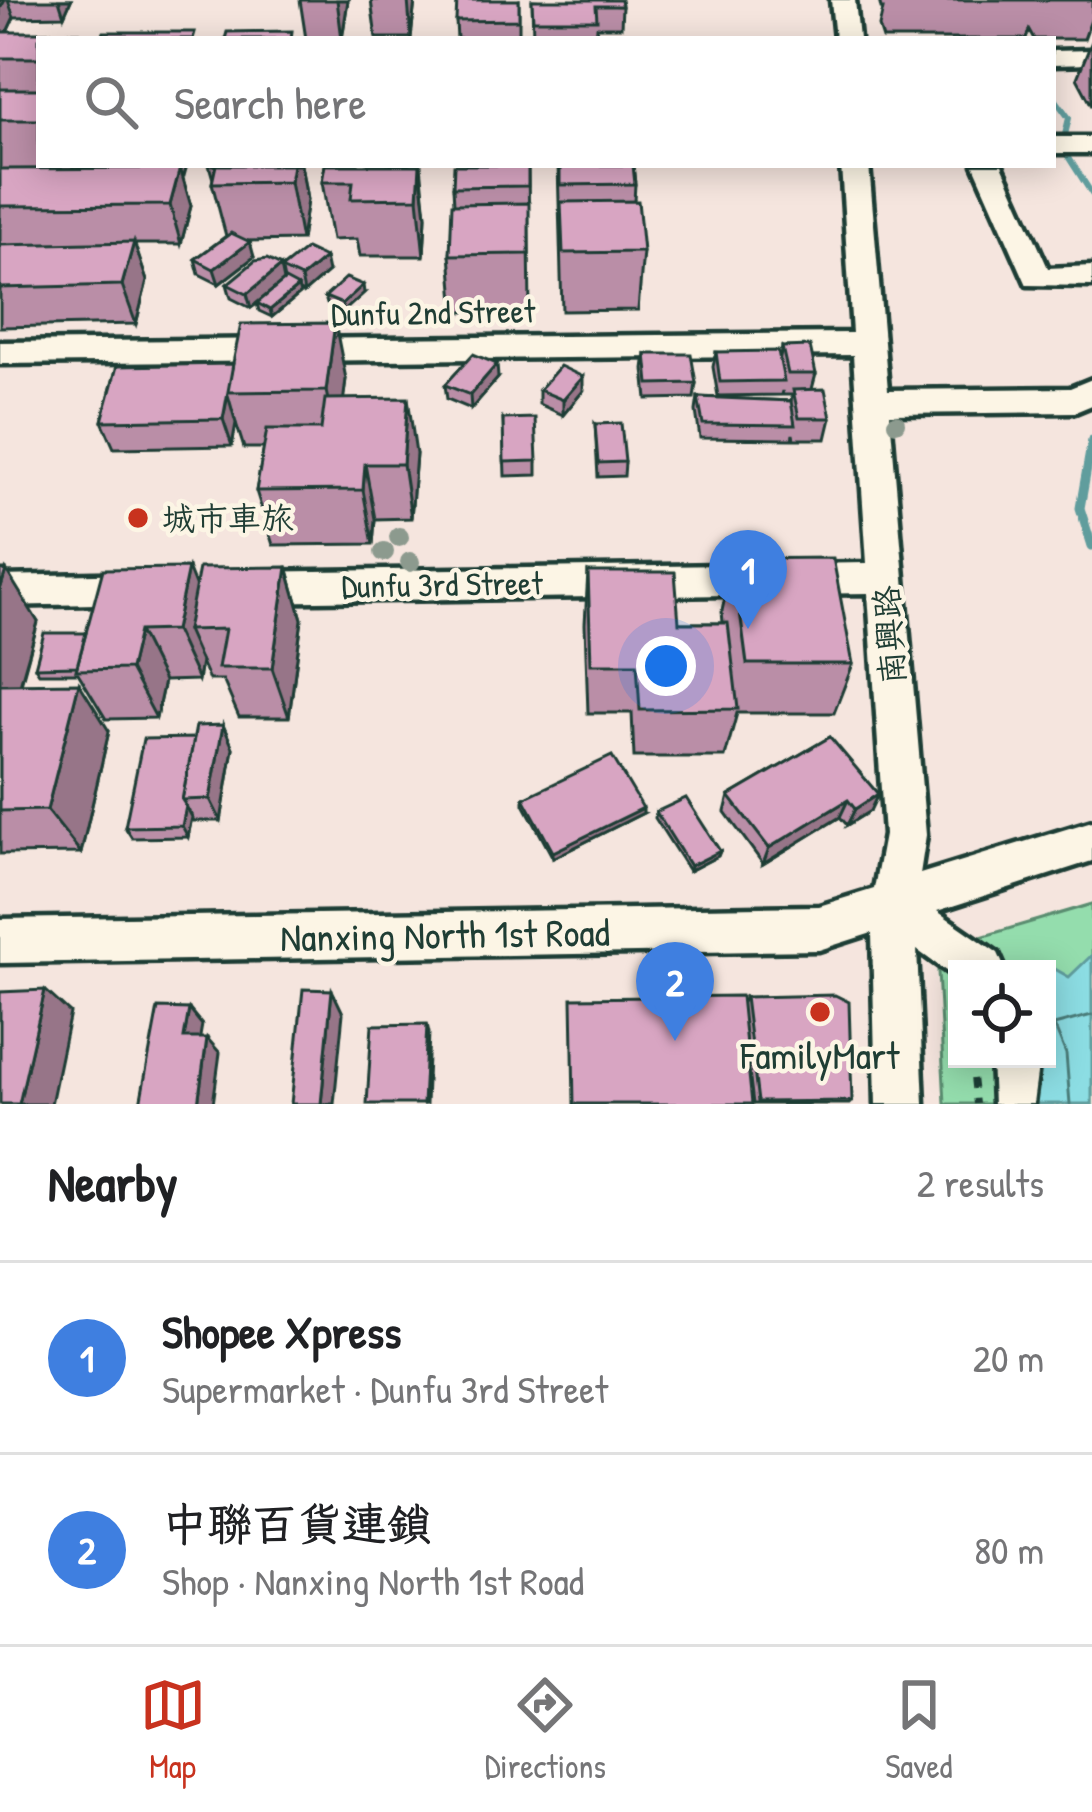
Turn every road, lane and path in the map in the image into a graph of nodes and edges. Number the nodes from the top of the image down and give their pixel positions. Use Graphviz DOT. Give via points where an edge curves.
graph roads {
  1 [pos="843,0"];
  2 [pos="847,36"];
  3 [pos="1092,57"];
  4 [pos="1056,58"];
  5 [pos="1056,145"];
  6 [pos="1092,145"];
  7 [pos="854,168"];
  8 [pos="989,168"];
  9 [pos="1092,276"];
  10 [pos="866,344"];
  11 [pos="0,353"];
  12 [pos="1092,391"];
  13 [pos="872,402"];
  14 [pos="885,578"];
  15 [pos="0,590"];
  16 [pos="1092,841"];
  17 [pos="893,907"];
  18 [pos="0,941"];
  19 [pos="969,960"];
  20 [pos="900,1104"];
  1 -- 2 [label="street"];
  3 -- 4 [label="street"];
  5 -- 6 [label="street"];
  7 -- 10 [label="street, 南興路"];
  8 -- 9 [label="street" via="1038,278"];
  10 -- 11 [label="street, Dunfu 2nd Street"];
  10 -- 13 [label="street, 南興路"];
  12 -- 13 [label="street" via="1076,400"];
  13 -- 14 [label="street, 南興路"];
  14 -- 15 [label="street, Dunfu 3rd Street"];
  14 -- 17 [label="street, 南興路" via="904,835"];
  16 -- 17 [label="street, Nanxing North 1st Road"];
  17 -- 18 [label="street, Nanxing North 1st Road" via="819,928"];
  17 -- 19 [label="street"];
  17 -- 20 [label="street, 南興路"];
}
